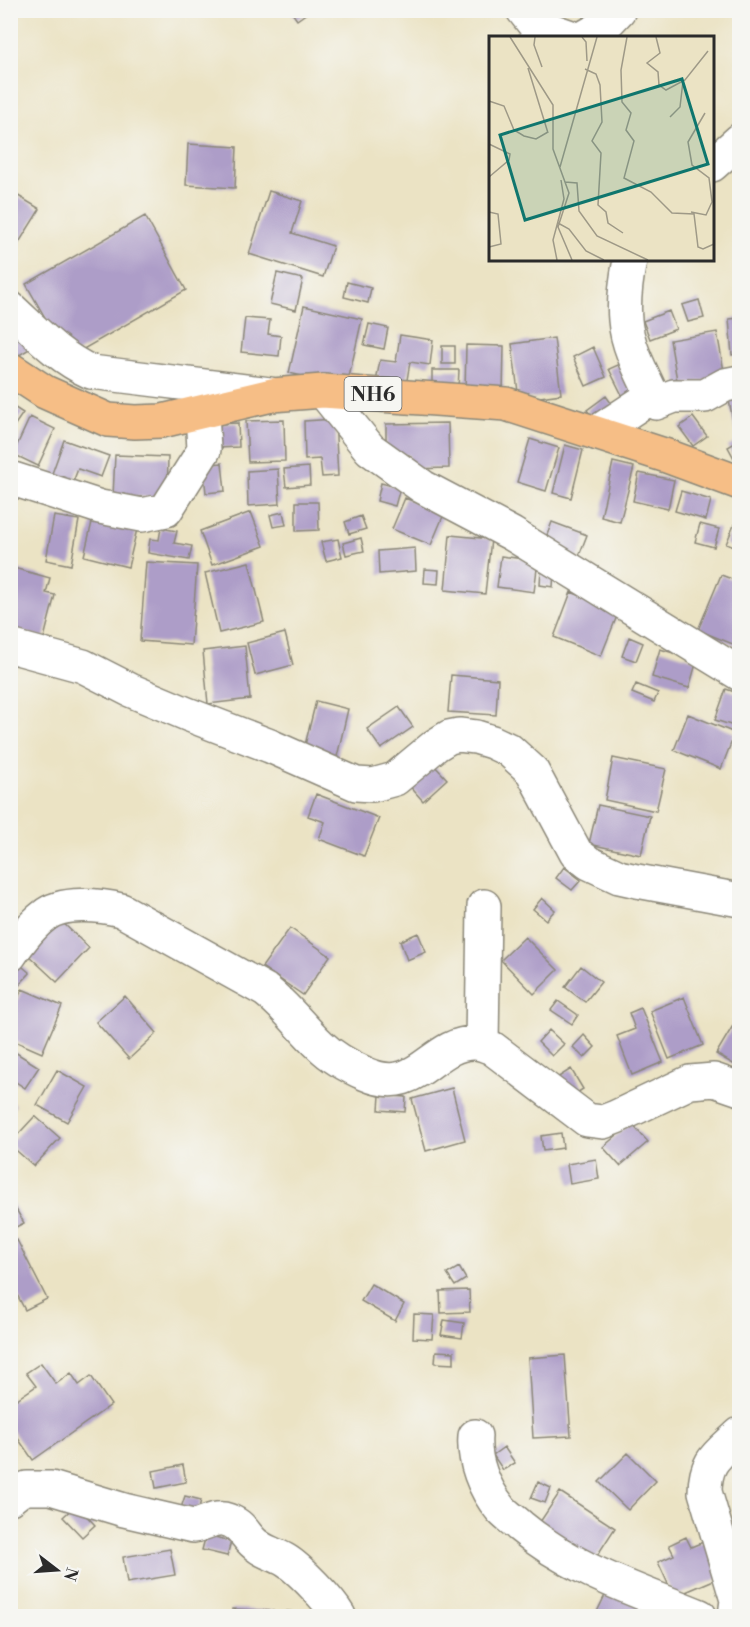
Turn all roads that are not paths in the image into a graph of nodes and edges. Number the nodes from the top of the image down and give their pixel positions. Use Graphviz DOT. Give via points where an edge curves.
graph roads {
  1 [pos="524,10"];
  2 [pos="619,10"];
  3 [pos="568,36"];
  4 [pos="586,36"];
  5 [pos="740,140"];
  6 [pos="714,163"];
  7 [pos="630,261"];
  8 [pos="10,308"];
  9 [pos="10,369"];
  10 [pos="740,382"];
  11 [pos="323,391"];
  12 [pos="272,394"];
  13 [pos="656,402"];
  14 [pos="202,411"];
  15 [pos="596,433"];
  16 [pos="10,478"];
  17 [pos="740,483"];
  18 [pos="10,646"];
  19 [pos="740,674"];
  20 [pos="740,900"];
  21 [pos="484,906"];
  22 [pos="10,955"];
  23 [pos="482,1044"];
  24 [pos="740,1089"];
  25 [pos="740,1434"];
  26 [pos="475,1436"];
  27 [pos="10,1498"];
  28 [pos="339,1617"];
  29 [pos="700,1617"];
  30 [pos="735,1617"];
  1 -- 3 [label="street" via="534,24"];
  2 -- 4 [label="street" via="604,26"];
  5 -- 6 [label="street"];
  7 -- 13 [label="street" via="624,287 625,321 635,356"];
  8 -- 12 [label="street" via="59,354 91,372"];
  9 -- 14 [label="highway, NH6" via="45,392 108,420 162,421"];
  10 -- 13 [label="street" via="705,396 674,396"];
  11 -- 12 [label="highway, NH6"];
  11 -- 15 [label="highway, NH6" via="506,404"];
  11 -- 19 [label="street" via="370,448 423,487 512,534"];
  12 -- 14 [label="highway, NH6"];
  13 -- 15 [label="street" via="649,398"];
  14 -- 16 [label="street" via="204,450 166,510 142,514 100,507"];
  15 -- 17 [label="highway, NH6"];
  18 -- 20 [label="street" via="83,666 140,694 356,784 373,785 395,779 449,737 459,735 492,742 509,750 532,771 576,853 589,863 619,877"];
  21 -- 23 [label="street"];
  22 -- 23 [label="street" via="45,914 89,905 121,910 265,990 321,1046 369,1076 405,1079 455,1046"];
  23 -- 24 [label="street" via="587,1120 603,1122 616,1118 690,1082 714,1080"];
  25 -- 30 [label="street" via="708,1465 705,1475 705,1492 737,1600"];
  26 -- 29 [label="street" via="474,1451 487,1488 500,1509 530,1534 583,1567"];
  27 -- 28 [label="street" via="27,1488 51,1488 193,1526 221,1518 231,1521 244,1529 260,1548 292,1565 328,1599"];
}
